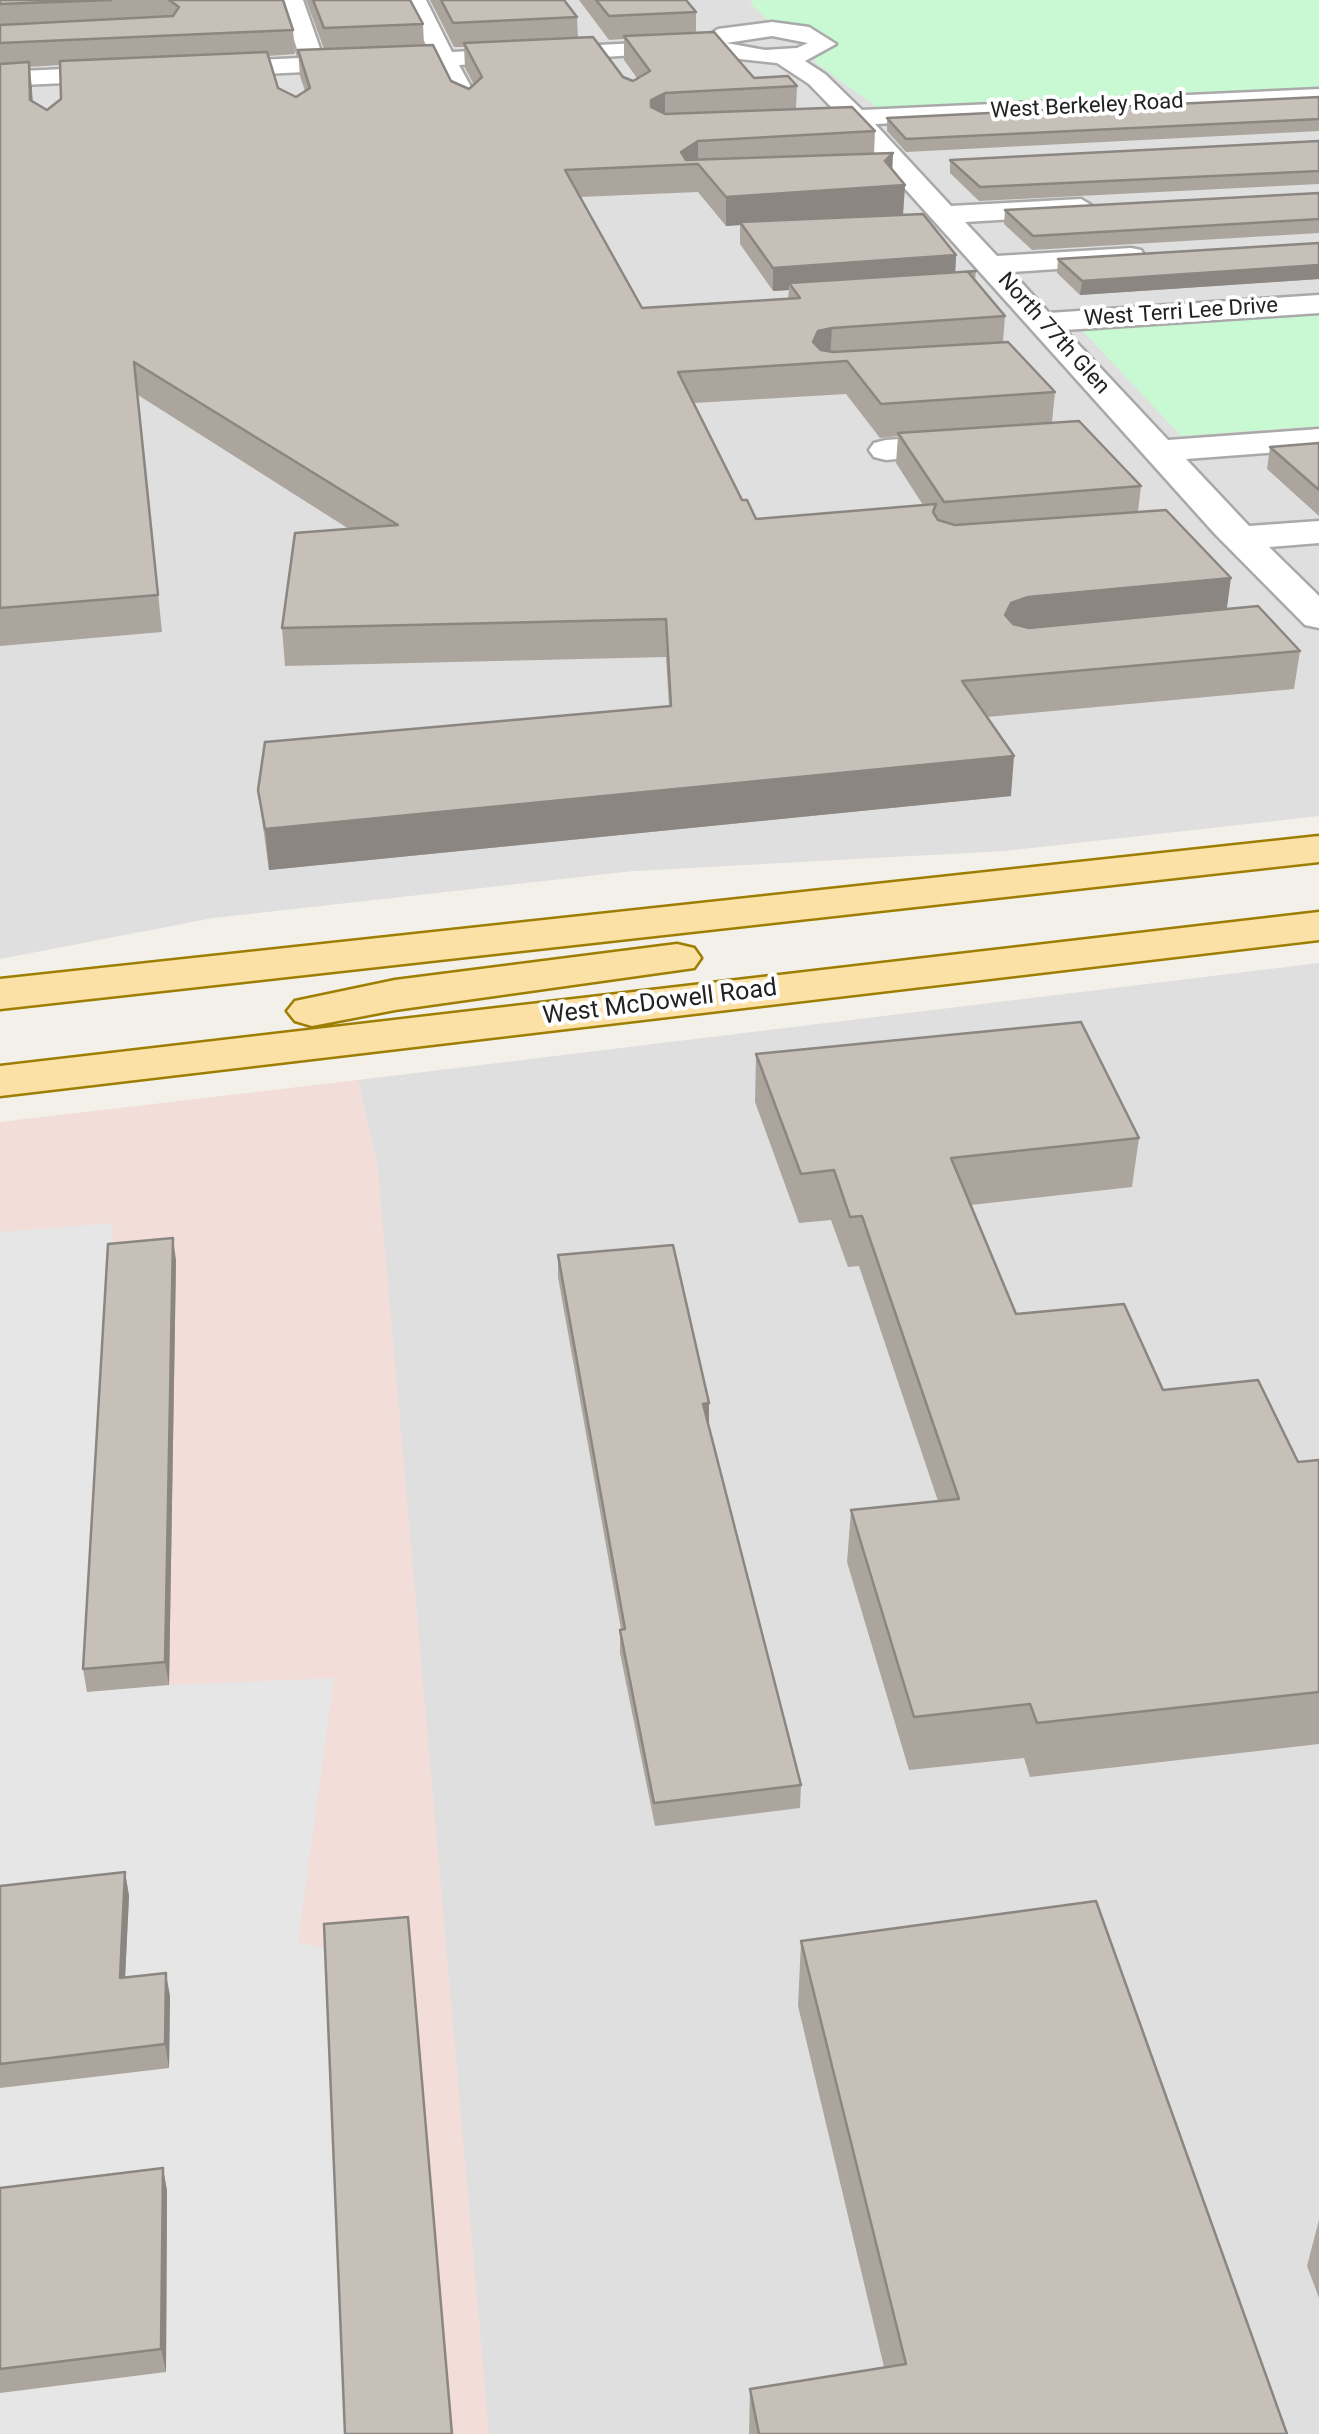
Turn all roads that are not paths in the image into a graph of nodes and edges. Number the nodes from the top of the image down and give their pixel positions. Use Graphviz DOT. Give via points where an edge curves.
graph roads {
  1 [pos="292,0"];
  2 [pos="415,0"];
  3 [pos="736,10"];
  4 [pos="582,26"];
  5 [pos="757,30"];
  6 [pos="714,46"];
  7 [pos="602,50"];
  8 [pos="783,57"];
  9 [pos="444,58"];
  10 [pos="314,64"];
  11 [pos="281,66"];
  12 [pos="47,77"];
  13 [pos="0,79"];
  14 [pos="623,81"];
  15 [pos="1319,96"];
  16 [pos="291,98"];
  17 [pos="468,104"];
  18 [pos="48,110"];
  19 [pos="856,119"];
  20 [pos="818,122"];
  21 [pos="934,162"];
  22 [pos="897,166"];
  23 [pos="863,171"];
  24 [pos="1103,206"];
  25 [pos="947,219"];
  26 [pos="912,225"];
  27 [pos="1164,254"];
  28 [pos="990,280"];
  29 [pos="1319,304"];
  30 [pos="1043,322"];
  31 [pos="1072,356"];
  32 [pos="1036,358"];
  33 [pos="1103,435"];
  34 [pos="1319,439"];
  35 [pos="1004,442"];
  36 [pos="1151,442"];
  37 [pos="886,450"];
  38 [pos="1188,528"];
  39 [pos="1234,532"];
  40 [pos="1319,532"];
  41 [pos="1319,619"];
  42 [pos="1280,624"];
  43 [pos="1319,849"];
  44 [pos="1183,864"];
  45 [pos="836,904"];
  46 [pos="1319,926"];
  47 [pos="1233,936"];
  48 [pos="0,994"];
  49 [pos="238,1053"];
  50 [pos="0,1081"];
  1 -- 10 [label="street"];
  2 -- 9 [label="street"];
  3 -- 5 [label="street"];
  4 -- 7 [label="street"];
  5 -- 6 [label="street" via="716,37"];
  5 -- 8 [label="street" via="809,34 826,44"];
  6 -- 7 [label="street"];
  6 -- 8 [label="street"];
  7 -- 9 [label="street"];
  7 -- 14 [label="street"];
  8 -- 19 [label="street, North 77th Glen" via="816,78"];
  9 -- 10 [label="street"];
  9 -- 17 [label="street"];
  10 -- 11 [label="street"];
  11 -- 12 [label="street" via="170,61"];
  11 -- 16 [label="street"];
  12 -- 13 [label="street"];
  12 -- 18 [label="street"];
  15 -- 19 [label="street, West Berkeley Road"];
  19 -- 20 [label="street, West Berkeley Road"];
  19 -- 22 [label="street, North 77th Glen"];
  21 -- 22 [label="street"];
  22 -- 23 [label="street"];
  22 -- 25 [label="street, North 77th Glen"];
  24 -- 25 [label="street"];
  25 -- 26 [label="street"];
  25 -- 28 [label="street, North 77th Glen"];
  27 -- 28 [label="street"];
  28 -- 30 [label="street, North 77th Glen"];
  29 -- 30 [label="street, West Terri Lee Drive"];
  30 -- 31 [label="street, North 77th Glen"];
  31 -- 32 [label="street"];
  31 -- 36 [label="street, North 77th Glen"];
  33 -- 36 [label="street"];
  34 -- 36 [label="street"];
  35 -- 37 [label="street"];
  36 -- 39 [label="street, North 77th Glen"];
  38 -- 39 [label="street"];
  39 -- 40 [label="street"];
  39 -- 41 [label="street, North 77th Glen"];
  41 -- 42 [label="street"];
  43 -- 44 [label="main road"];
  44 -- 45 [label="main road"];
  44 -- 47 [label="main road"];
  45 -- 48 [label="main road"];
  45 -- 49 [label="main road" via="703,954 306,1013"];
  46 -- 47 [label="main road, West McDowell Road"];
  47 -- 49 [label="main road, West McDowell Road"];
  49 -- 50 [label="main road, West McDowell Road"];
}
